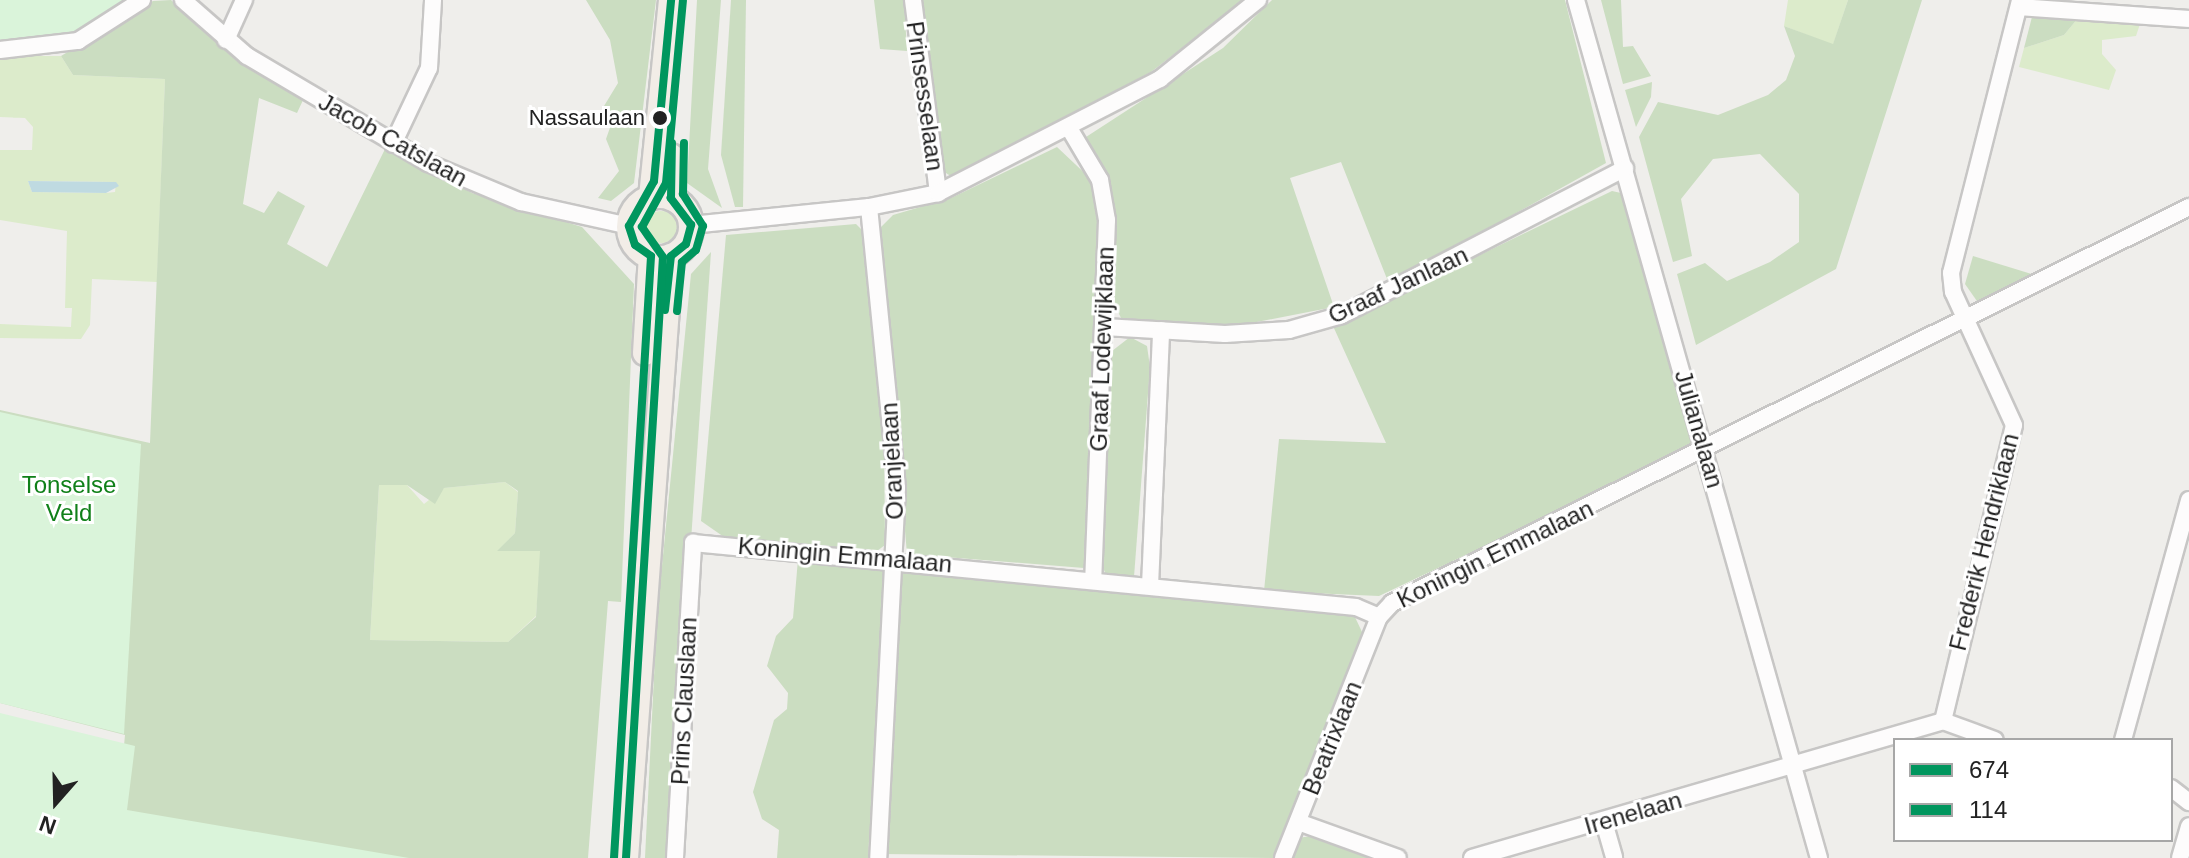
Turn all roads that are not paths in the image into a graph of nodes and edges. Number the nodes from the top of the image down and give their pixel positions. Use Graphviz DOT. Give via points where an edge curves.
graph roads {
  1 [pos="142,0"];
  2 [pos="183,0"];
  3 [pos="244,0"];
  4 [pos="433,0"];
  5 [pos="671,0"];
  6 [pos="682,0"];
  7 [pos="913,0"];
  8 [pos="1258,0"];
  9 [pos="1576,0"];
  10 [pos="2019,4"];
  11 [pos="2189,19"];
  12 [pos="226,40"];
  13 [pos="0,50"];
  14 [pos="1069,128"];
  15 [pos="393,144"];
  16 [pos="1625,168"];
  17 [pos="938,193"];
  18 [pos="661,198"];
  19 [pos="869,207"];
  20 [pos="2189,207"];
  21 [pos="691,225"];
  22 [pos="629,226"];
  23 [pos="661,256"];
  24 [pos="1964,318"];
  25 [pos="1104,327"];
  26 [pos="1161,330"];
  27 [pos="1705,452"];
  28 [pos="2189,500"];
  29 [pos="693,543"];
  30 [pos="895,558"];
  31 [pos="1093,579"];
  32 [pos="1150,586"];
  33 [pos="1379,617"];
  34 [pos="1943,721"];
  35 [pos="1990,738"];
  36 [pos="2124,738"];
  37 [pos="1794,767"];
  38 [pos="2173,790"];
  39 [pos="2189,802"];
  40 [pos="1298,822"];
  41 [pos="1604,822"];
  42 [pos="2189,826"];
  43 [pos="614,858"];
  44 [pos="626,858"];
  45 [pos="675,858"];
  46 [pos="878,858"];
  47 [pos="1283,858"];
  48 [pos="1398,858"];
  49 [pos="1472,858"];
  50 [pos="1614,858"];
  51 [pos="1819,858"];
  52 [pos="2180,858"];
  1 -- 13 [label="street" via="78,41"];
  2 -- 12 [label="street, Jacob Catslaan"];
  3 -- 12 [label="street"];
  4 -- 15 [label="street" via="429,68"];
  5 -- 18 [label="main road"];
  6 -- 18 [label="main road"];
  7 -- 17 [label="street, Prinsesselaan"];
  8 -- 14 [label="street" via="1160,79"];
  9 -- 16 [label="street, Julianalaan"];
  10 -- 11 [label="street"];
  10 -- 24 [label="street, Frederik Hendriklaan" via="1951,273"];
  12 -- 15 [label="street, Jacob Catslaan"];
  14 -- 17 [label="street"];
  14 -- 25 [label="street, Graaf Lodewijklaan" via="1100,180 1107,220"];
  15 -- 22 [label="street, Jacob Catslaan" via="492,192"];
  16 -- 26 [label="street, Graaf Janlaan" via="1342,315 1289,330"];
  16 -- 27 [label="street, Julianalaan"];
  17 -- 19 [label="street"];
  18 -- 21 [label="main road"];
  18 -- 22 [label="main road"];
  19 -- 21 [label="street"];
  19 -- 30 [label="street, Oranjelaan" via="897,488"];
  20 -- 24 [label="street, Koningin Emmalaan"];
  21 -- 23 [label="main road" via="686,244"];
  22 -- 23 [label="main road" via="635,245"];
  23 -- 43 [label="main road"];
  23 -- 44 [label="main road"];
  24 -- 27 [label="street, Koningin Emmalaan"];
  24 -- 34 [label="street, Frederik Hendriklaan" via="2014,425"];
  25 -- 26 [label="street, Graaf Janlaan"];
  25 -- 31 [label="street, Graaf Lodewijklaan"];
  26 -- 32 [label="street"];
  27 -- 33 [label="street, Koningin Emmalaan" via="1403,596"];
  27 -- 37 [label="street, Julianalaan"];
  28 -- 36 [label="street"];
  29 -- 30 [label="street, Koningin Emmalaan"];
  29 -- 45 [label="street, Prins Clauslaan"];
  30 -- 31 [label="street, Koningin Emmalaan"];
  30 -- 46 [label="street, Oranjelaan"];
  31 -- 32 [label="street, Koningin Emmalaan"];
  32 -- 33 [label="street, Koningin Emmalaan" via="1356,607"];
  33 -- 40 [label="street, Beatrixlaan"];
  34 -- 35 [label="street"];
  34 -- 37 [label="street, Irenelaan"];
  37 -- 41 [label="street, Irenelaan"];
  37 -- 51 [label="street, Julianalaan"];
  38 -- 39 [label="street"];
  40 -- 47 [label="street, Beatrixlaan"];
  40 -- 48 [label="street"];
  41 -- 49 [label="street, Irenelaan"];
  41 -- 50 [label="street"];
  42 -- 52 [label="street"];
}
